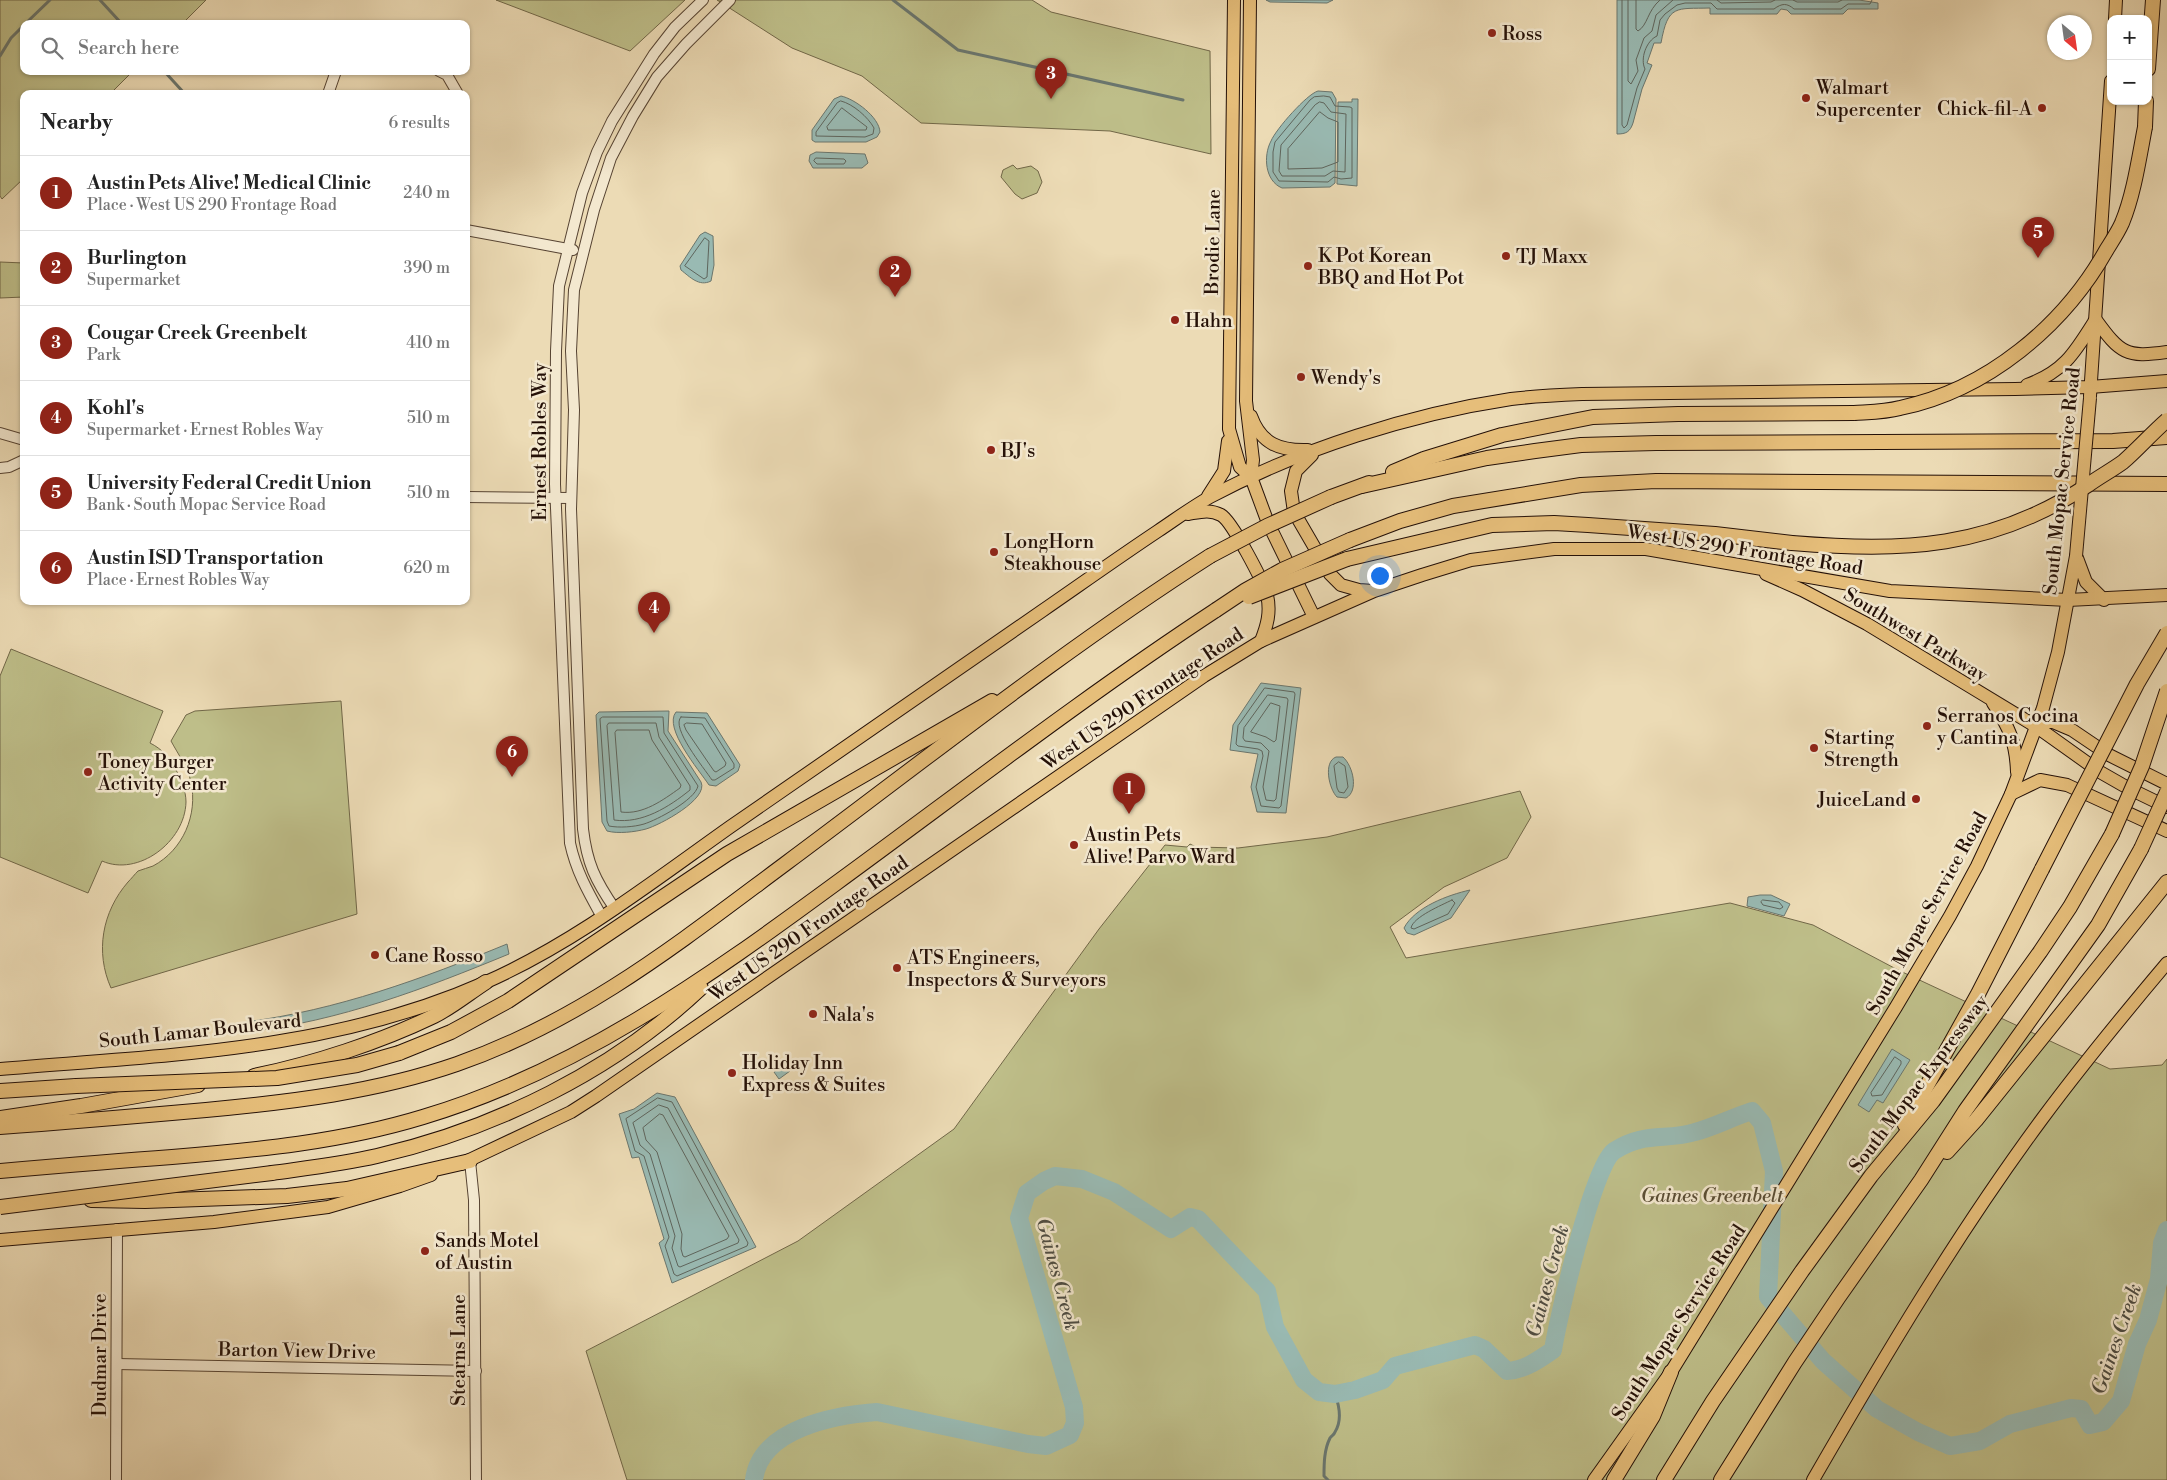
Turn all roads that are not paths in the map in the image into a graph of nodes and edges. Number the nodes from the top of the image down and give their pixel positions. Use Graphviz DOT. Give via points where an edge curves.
graph roads {
  1 [pos="703,0"];
  2 [pos="730,0"];
  3 [pos="1234,0"];
  4 [pos="1250,0"];
  5 [pos="2116,0"];
  6 [pos="2153,0"];
  7 [pos="2115,15"];
  8 [pos="2149,60"];
  9 [pos="335,75"];
  10 [pos="447,75"];
  11 [pos="329,90"];
  12 [pos="456,90"];
  13 [pos="2109,105"];
  14 [pos="2146,105"];
  15 [pos="1233,126"];
  16 [pos="1248,197"];
  17 [pos="470,231"];
  18 [pos="568,249"];
  19 [pos="583,252"];
  20 [pos="2096,320"];
  21 [pos="2167,352"];
  22 [pos="2167,381"];
  23 [pos="2015,389"];
  24 [pos="2090,392"];
  25 [pos="1246,401"];
  26 [pos="2167,420"];
  27 [pos="1229,429"];
  28 [pos="0,432"];
  29 [pos="2167,437"];
  30 [pos="20,439"];
  31 [pos="1318,450"];
  32 [pos="20,462"];
  33 [pos="0,468"];
  34 [pos="1251,477"];
  35 [pos="2167,484"];
  36 [pos="1362,486"];
  37 [pos="470,497"];
  38 [pos="556,497"];
  39 [pos="571,498"];
  40 [pos="1207,498"];
  41 [pos="1179,517"];
  42 [pos="558,551"];
  43 [pos="572,551"];
  44 [pos="2076,556"];
  45 [pos="1745,566"];
  46 [pos="1374,591"];
  47 [pos="2167,595"];
  48 [pos="2068,600"];
  49 [pos="2104,600"];
  50 [pos="1216,610"];
  51 [pos="1314,617"];
  52 [pos="2167,633"];
  53 [pos="561,638"];
  54 [pos="576,638"];
  55 [pos="1261,640"];
  56 [pos="1037,677"];
  57 [pos="2167,691"];
  58 [pos="1991,701"];
  59 [pos="2041,724"];
  60 [pos="2017,777"];
  61 [pos="2167,784"];
  62 [pos="2167,792"];
  63 [pos="2011,794"];
  64 [pos="2167,807"];
  65 [pos="2167,831"];
  66 [pos="2167,882"];
  67 [pos="615,909"];
  68 [pos="602,917"];
  69 [pos="2167,963"];
  70 [pos="725,965"];
  71 [pos="486,982"];
  72 [pos="0,1069"];
  73 [pos="0,1091"];
  74 [pos="0,1118"];
  75 [pos="0,1128"];
  76 [pos="1892,1150"];
  77 [pos="470,1160"];
  78 [pos="0,1171"];
  79 [pos="1921,1180"];
  80 [pos="0,1200"];
  81 [pos="0,1207"];
  82 [pos="117,1229"];
  83 [pos="0,1240"];
  84 [pos="117,1364"];
  85 [pos="476,1371"];
  86 [pos="1671,1372"];
  87 [pos="116,1480"];
  88 [pos="476,1480"];
  89 [pos="1594,1480"];
  90 [pos="1614,1480"];
  91 [pos="1664,1480"];
  92 [pos="1722,1480"];
  93 [pos="1812,1480"];
  1 -- 18 [label="street, Ernest Robles Way" via="675,27 654,54 612,120 582,193"];
  2 -- 19 [label="street, Ernest Robles Way" via="657,77 633,116 611,158"];
  3 -- 15 [label="main road, Brodie Lane"];
  4 -- 16 [label="main road, Brodie Lane"];
  5 -- 7 [label="main road"];
  6 -- 8 [label="highway"];
  9 -- 11 [label="street"];
  10 -- 12 [label="street"];
  13 -- 20 [label="main road, South Mopac Service Road"];
  14 -- 36 [label="highway, bridge" via="2138,166 2122,223 2096,269 2070,305 2034,340 1993,370 1943,395 1900,408 1854,413 1593,417 1502,435 1424,459"];
  15 -- 16 [label="main road" via="1238,135 1242,192"];
  15 -- 27 [label="main road, Brodie Lane"];
  16 -- 25 [label="main road, Brodie Lane"];
  17 -- 18 [label="street"];
  18 -- 19 [label="street"];
  18 -- 38 [label="street, Ernest Robles Way" via="557,309"];
  19 -- 39 [label="street, Ernest Robles Way" via="574,290"];
  20 -- 21 [label="main road" via="2110,340 2130,354 2143,356"];
  20 -- 23 [label="main road" via="2063,366 2044,379"];
  20 -- 24 [label="main road, South Mopac Service Road"];
  22 -- 24 [label="main road"];
  23 -- 24 [label="main road"];
  23 -- 31 [label="main road" via="1612,393 1514,399 1439,413"];
  24 -- 44 [label="main road, South Mopac Service Road, bridge"];
  25 -- 31 [label="main road" via="1263,438 1292,450"];
  25 -- 34 [label="main road, Brodie Lane" via="1253,460"];
  26 -- 50 [label="highway, bridge" via="2122,462 2060,503 2018,523 1974,537 1884,548 1554,523 1492,525 1347,559"];
  27 -- 34 [label="main road, Brodie Lane" via="1240,467"];
  27 -- 40 [label="main road" via="1224,471"];
  28 -- 30 [label="street"];
  29 -- 36 [label="highway" via="2113,441 1581,445 1487,458"];
  31 -- 34 [label="main road"];
  31 -- 46 [label="main road" via="1296,471 1291,491 1294,512 1330,574 1341,585"];
  32 -- 33 [label="street"];
  34 -- 40 [label="main road"];
  34 -- 51 [label="main road, Brodie Lane" via="1268,523"];
  35 -- 50 [label="highway, bridge" via="1656,481 1581,484 1453,506 1400,521 1282,570"];
  36 -- 56 [label="highway, bridge" via="1267,526 1210,556"];
  37 -- 38 [label="street"];
  38 -- 39 [label="street"];
  38 -- 42 [label="street, Ernest Robles Way"];
  39 -- 43 [label="street, Ernest Robles Way"];
  40 -- 41 [label="main road"];
  41 -- 55 [label="main road" via="1206,510 1222,516 1233,528 1267,594 1269,612"];
  41 -- 67 [label="main road"];
  42 -- 43 [label="street"];
  42 -- 53 [label="street, Ernest Robles Way"];
  43 -- 54 [label="street, Ernest Robles Way"];
  44 -- 48 [label="main road, South Mopac Service Road"];
  44 -- 49 [label="main road" via="2086,582"];
  45 -- 46 [label="main road, West US 290 Frontage Road" via="1646,549 1554,549 1472,560"];
  45 -- 48 [label="main road, West US 290 Frontage Road" via="1890,591"];
  45 -- 58 [label="main road, Southwest Parkway" via="1802,590 1867,624"];
  46 -- 51 [label="main road, West US 290 Frontage Road"];
  47 -- 49 [label="main road, West US 290 Frontage Road"];
  48 -- 49 [label="main road, West US 290 Frontage Road"];
  48 -- 59 [label="main road, South Mopac Service Road"];
  50 -- 70 [label="highway" via="1142,660"];
  51 -- 55 [label="main road, West US 290 Frontage Road"];
  52 -- 76 [label="highway, bridge" via="2137,684 1978,994"];
  53 -- 54 [label="street"];
  53 -- 68 [label="street, Ernest Robles Way" via="570,843 580,879"];
  54 -- 67 [label="street, Ernest Robles Way" via="582,829 586,853 597,882"];
  55 -- 77 [label="main road, West US 290 Frontage Road" via="1167,700 596,1096 571,1112"];
  56 -- 73 [label="highway, bridge" via="727,854 508,1001 451,1032 399,1053 339,1069 276,1078"];
  56 -- 75 [label="highway" via="646,967 573,1012 513,1042 409,1078 323,1098"];
  57 -- 76 [label="highway, South Mopac Expressway, bridge" via="2142,766 2112,834 2070,907 1933,1101"];
  58 -- 59 [label="main road, Southwest Parkway"];
  58 -- 60 [label="main road" via="2014,743"];
  59 -- 60 [label="main road, South Mopac Service Road"];
  59 -- 61 [label="main road, Southwest Parkway" via="2053,722 2072,730 2109,755"];
  59 -- 64 [label="main road, Southwest Parkway" via="2071,753 2128,788"];
  60 -- 63 [label="main road, South Mopac Service Road"];
  62 -- 79 [label="highway, bridge" via="2141,849 2098,925"];
  63 -- 65 [label="main road" via="2040,780 2067,785"];
  63 -- 86 [label="main road, South Mopac Service Road" via="1950,916"];
  66 -- 79 [label="highway" via="1976,1120"];
  67 -- 68 [label="main road"];
  68 -- 71 [label="main road"];
  69 -- 93 [label="main road" via="2041,1120 1986,1199 1932,1281"];
  70 -- 78 [label="highway" via="592,1047 523,1080 423,1117 331,1140 291,1146"];
  70 -- 81 [label="highway, bridge" via="675,1012 579,1076 532,1102 430,1142 318,1167"];
  71 -- 72 [label="main road, South Lamar Boulevard" via="412,1011 312,1037 212,1052"];
  71 -- 74 [label="highway" via="436,1015 379,1039 318,1059 257,1075"];
  76 -- 91 [label="highway, South Mopac Expressway" via="1757,1335"];
  77 -- 80 [label="highway" via="347,1189 287,1196 145,1201"];
  77 -- 82 [label="main road" via="400,1186 328,1206 214,1222"];
  77 -- 85 [label="street, Stearns Lane" via="474,1200"];
  79 -- 92 [label="highway" via="1806,1346"];
  82 -- 83 [label="main road"];
  82 -- 84 [label="street, Dudmar Drive"];
  84 -- 85 [label="street, Barton View Drive"];
  84 -- 87 [label="street, Dudmar Drive"];
  85 -- 88 [label="street, Stearns Lane"];
  86 -- 89 [label="main road, South Mopac Service Road"];
  86 -- 90 [label="highway" via="1653,1416"];
}
